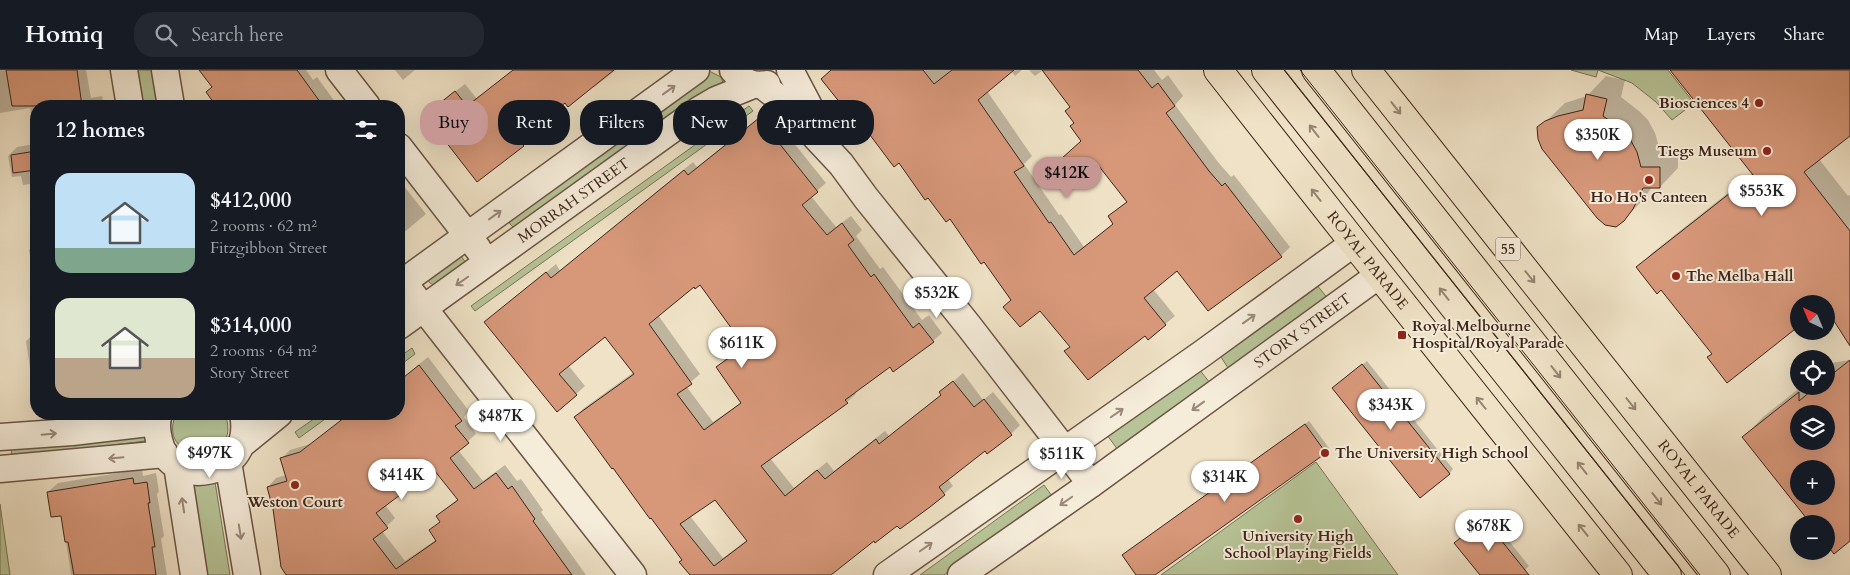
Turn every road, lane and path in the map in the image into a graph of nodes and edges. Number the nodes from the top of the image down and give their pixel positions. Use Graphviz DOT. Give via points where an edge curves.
graph roads {
  1 [pos="124,70"];
  2 [pos="165,70"];
  3 [pos="339,70"];
  4 [pos="696,70"];
  5 [pos="732,70"];
  6 [pos="784,70"];
  7 [pos="790,70"];
  8 [pos="1218,70"];
  9 [pos="1266,70"];
  10 [pos="1316,70"];
  11 [pos="1366,70"];
  12 [pos="758,85"];
  13 [pos="129,100"];
  14 [pos="170,100"];
  15 [pos="362,100"];
  16 [pos="405,155"];
  17 [pos="1438,161"];
  18 [pos="841,164"];
  19 [pos="1414,193"];
  20 [pos="1389,225"];
  21 [pos="1441,227"];
  22 [pos="1491,228"];
  23 [pos="468,235"];
  24 [pos="1356,246"];
  25 [pos="1410,251"];
  26 [pos="1460,252"];
  27 [pos="489,262"];
  28 [pos="1379,275"];
  29 [pos="405,281"];
  30 [pos="405,288"];
  31 [pos="423,308"];
  32 [pos="405,322"];
  33 [pos="1203,353"];
  34 [pos="1612,380"];
  35 [pos="1227,385"];
  36 [pos="1581,403"];
  37 [pos="134,420"];
  38 [pos="158,420"];
  39 [pos="244,420"];
  40 [pos="272,420"];
  41 [pos="1551,428"];
  42 [pos="0,437"];
  43 [pos="1065,450"];
  44 [pos="1519,450"];
  45 [pos="235,453"];
  46 [pos="171,460"];
  47 [pos="3,469"];
  48 [pos="1091,484"];
  49 [pos="194,575"];
  50 [pos="247,575"];
  51 [pos="633,575"];
  52 [pos="886,575"];
  53 [pos="961,575"];
  54 [pos="1618,575"];
  55 [pos="1667,575"];
  56 [pos="1716,575"];
  57 [pos="1768,575"];
  1 -- 13 [label="street"];
  2 -- 14 [label="street"];
  3 -- 15 [label="street"];
  23 -- 4 [label="street, one-way"];
  5 -- 12 [label="street" via="744,81"];
  6 -- 12 [label="street, MORRAH STREET" via="776,80"];
  7 -- 18 [label="street"];
  24 -- 8 [label="main road, ROYAL PARADE, one-way"];
  20 -- 9 [label="main road, one-way"];
  10 -- 19 [label="main road, 55"];
  11 -- 17 [label="main road, ROYAL PARADE / 55, one-way"];
  12 -- 18 [label="street" via="781,100"];
  12 -- 27 [label="street, MORRAH STREET" via="722,97 699,110"];
  16 -- 23 [label="street"];
  17 -- 19 [label="main road"];
  17 -- 22 [label="main road, ROYAL PARADE / 55"];
  18 -- 43 [label="street"];
  19 -- 20 [label="main road"];
  19 -- 21 [label="main road, 55"];
  20 -- 24 [label="main road"];
  20 -- 25 [label="main road"];
  21 -- 25 [label="main road"];
  21 -- 26 [label="main road, 55"];
  22 -- 26 [label="main road"];
  22 -- 34 [label="main road, ROYAL PARADE / 55, one-way"];
  23 -- 27 [label="street"];
  23 -- 29 [label="street"];
  24 -- 28 [label="main road, ROYAL PARADE"];
  33 -- 24 [label="street, one-way"];
  25 -- 28 [label="main road"];
  41 -- 25 [label="main road, one-way"];
  26 -- 36 [label="main road, 55, one-way"];
  27 -- 31 [label="street, MORRAH STREET, one-way"];
  28 -- 35 [label="street, STORY STREET"];
  44 -- 28 [label="main road, ROYAL PARADE, one-way"];
  30 -- 31 [label="street"];
  31 -- 32 [label="street, MORRAH STREET"];
  31 -- 51 [label="street"];
  33 -- 35 [label="street"];
  43 -- 33 [label="street, one-way"];
  34 -- 36 [label="main road"];
  34 -- 57 [label="main road, ROYAL PARADE / 55, one-way"];
  35 -- 48 [label="street, STORY STREET, one-way"];
  36 -- 56 [label="main road, 55, one-way"];
  42 -- 37 [label="street, one-way"];
  38 -- 46 [label="street" via="159,444"];
  39 -- 45 [label="street" via="245,429"];
  40 -- 45 [label="street"];
  41 -- 44 [label="main road"];
  55 -- 41 [label="main road, one-way"];
  42 -- 47 [label="street"];
  43 -- 48 [label="street"];
  52 -- 43 [label="street, one-way"];
  54 -- 44 [label="main road, ROYAL PARADE, one-way"];
  45 -- 46 [label="street" via="216,469 203,472 189,471"];
  45 -- 50 [label="street, one-way"];
  46 -- 47 [label="street, one-way"];
  49 -- 46 [label="street, one-way"];
  48 -- 53 [label="street, STORY STREET, one-way"];
}
